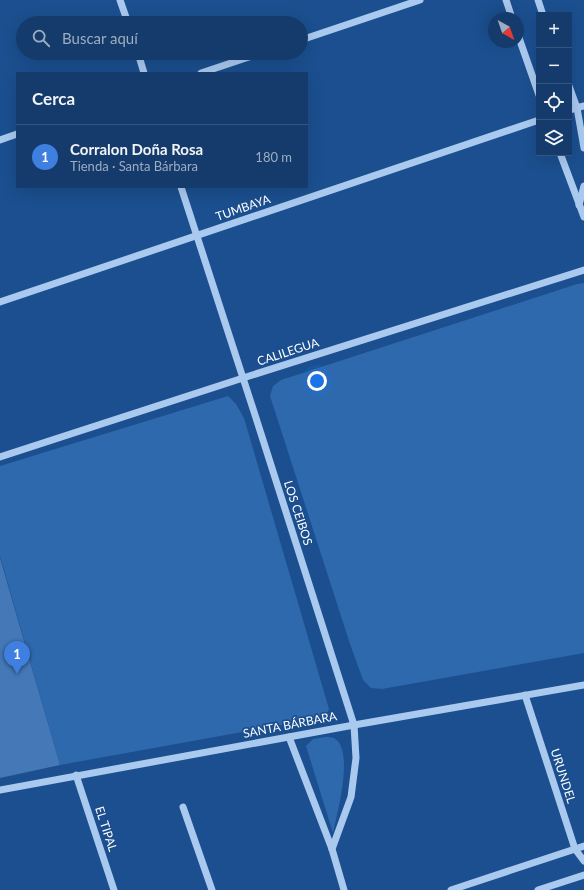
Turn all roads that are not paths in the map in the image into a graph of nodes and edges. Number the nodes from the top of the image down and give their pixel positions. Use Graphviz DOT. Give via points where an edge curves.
graph roads {
  1 [pos="120,0"];
  2 [pos="420,0"];
  3 [pos="506,0"];
  4 [pos="538,0"];
  5 [pos="510,12"];
  6 [pos="542,12"];
  7 [pos="126,16"];
  8 [pos="308,38"];
  9 [pos="523,48"];
  10 [pos="140,60"];
  11 [pos="240,60"];
  12 [pos="144,72"];
  13 [pos="204,72"];
  14 [pos="536,86"];
  15 [pos="572,91"];
  16 [pos="581,107"];
  17 [pos="536,121"];
  18 [pos="16,134"];
  19 [pos="0,140"];
  20 [pos="584,148"];
  21 [pos="561,156"];
  22 [pos="584,186"];
  23 [pos="181,188"];
  24 [pos="579,205"];
  25 [pos="584,217"];
  26 [pos="197,235"];
  27 [pos="584,270"];
  28 [pos="0,302"];
  29 [pos="243,378"];
  30 [pos="0,457"];
  31 [pos="584,685"];
  32 [pos="525,695"];
  33 [pos="354,725"];
  34 [pos="289,737"];
  35 [pos="76,775"];
  36 [pos="0,790"];
  37 [pos="183,807"];
  38 [pos="584,846"];
  39 [pos="332,849"];
  40 [pos="576,849"];
  41 [pos="584,860"];
  42 [pos="584,875"];
  43 [pos="114,890"];
  44 [pos="212,890"];
  45 [pos="344,890"];
  46 [pos="450,890"];
  47 [pos="538,890"];
  1 -- 7 [label="street"];
  2 -- 8 [label="street"];
  3 -- 5 [label="street"];
  4 -- 6 [label="street"];
  9 -- 14 [label="street"];
  10 -- 12 [label="street"];
  11 -- 13 [label="street"];
  15 -- 16 [label="street"];
  16 -- 20 [label="street"];
  17 -- 26 [label="street, TUMBAYA"];
  18 -- 19 [label="street"];
  21 -- 24 [label="street"];
  22 -- 24 [label="street"];
  23 -- 26 [label="street, LOS CEIBOS"];
  24 -- 25 [label="street"];
  26 -- 28 [label="street, TUMBAYA"];
  26 -- 29 [label="street, LOS CEIBOS"];
  27 -- 29 [label="street, CALILEGUA"];
  29 -- 30 [label="street, CALILEGUA"];
  29 -- 33 [label="street, LOS CEIBOS"];
  31 -- 32 [label="street, SANTA BÁRBARA"];
  32 -- 33 [label="street, SANTA BÁRBARA"];
  32 -- 40 [label="street, URUNDEL"];
  33 -- 34 [label="street, SANTA BÁRBARA"];
  33 -- 39 [label="street, LOS CEIBOS" via="356,758 350,797"];
  34 -- 35 [label="street, SANTA BÁRBARA"];
  34 -- 39 [label="street"];
  35 -- 36 [label="street, SANTA BÁRBARA"];
  35 -- 43 [label="street, EL TIPAL"];
  37 -- 44 [label="street"];
  38 -- 40 [label="street"];
  39 -- 45 [label="street"];
  40 -- 41 [label="street, URUNDEL"];
  40 -- 46 [label="street"];
  42 -- 47 [label="street"];
}
